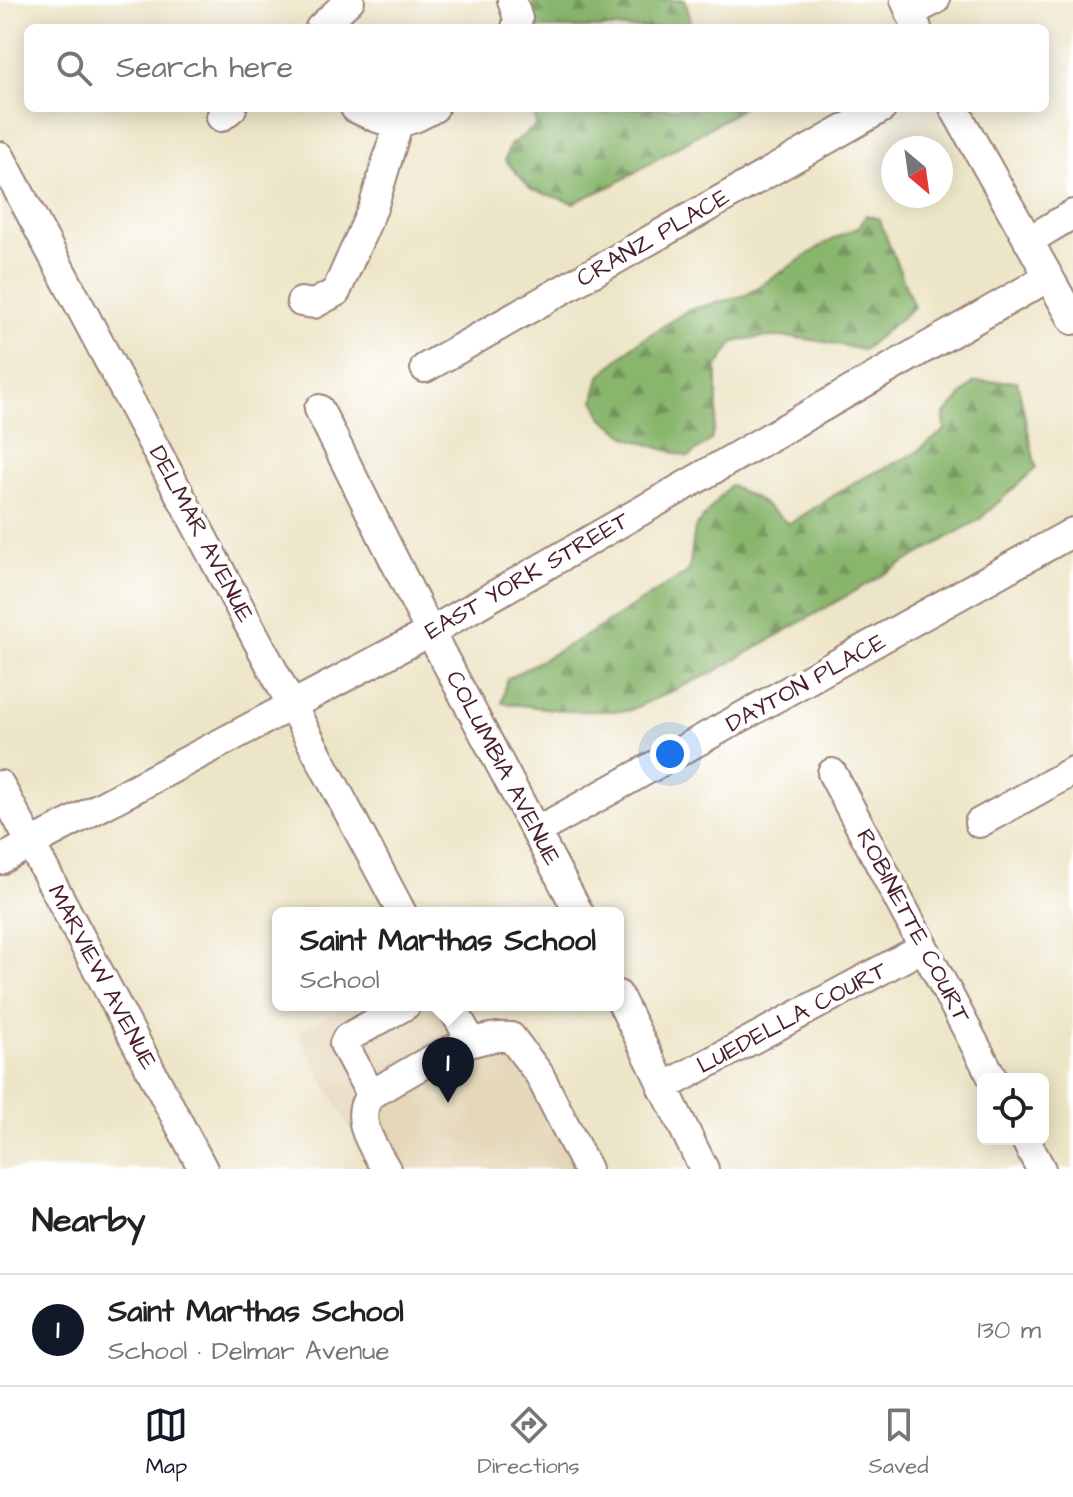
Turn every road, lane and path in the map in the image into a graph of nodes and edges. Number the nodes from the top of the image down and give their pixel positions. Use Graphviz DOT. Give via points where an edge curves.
graph roads {
  1 [pos="350,0"];
  2 [pos="512,0"];
  3 [pos="324,24"];
  4 [pos="517,24"];
  5 [pos="366,112"];
  6 [pos="427,112"];
  7 [pos="875,112"];
  8 [pos="956,112"];
  9 [pos="398,124"];
  10 [pos="0,156"];
  11 [pos="1073,214"];
  12 [pos="1028,241"];
  13 [pos="1047,278"];
  14 [pos="301,302"];
  15 [pos="1073,320"];
  16 [pos="425,368"];
  17 [pos="319,409"];
  18 [pos="1073,532"];
  19 [pos="430,632"];
  20 [pos="292,706"];
  21 [pos="1073,771"];
  22 [pos="832,773"];
  23 [pos="0,785"];
  24 [pos="979,823"];
  25 [pos="537,831"];
  26 [pos="31,843"];
  27 [pos="0,860"];
  28 [pos="399,907"];
  29 [pos="576,907"];
  30 [pos="922,948"];
  31 [pos="624,1008"];
  32 [pos="395,1011"];
  33 [pos="454,1011"];
  34 [pos="471,1041"];
  35 [pos="990,1073"];
  36 [pos="662,1088"];
  37 [pos="371,1095"];
  38 [pos="1028,1145"];
  39 [pos="203,1169"];
  40 [pos="386,1169"];
  41 [pos="587,1169"];
  42 [pos="704,1169"];
  43 [pos="1041,1169"];
  1 -- 3 [label="street"];
  2 -- 4 [label="street"];
  5 -- 9 [label="street"];
  6 -- 9 [label="street"];
  7 -- 16 [label="street, CRANZ PLACE"];
  8 -- 12 [label="street"];
  9 -- 14 [label="street" via="373,208 336,292 314,304"];
  10 -- 20 [label="street, DELMAR AVENUE"];
  11 -- 12 [label="street"];
  12 -- 13 [label="street"];
  13 -- 15 [label="street"];
  13 -- 19 [label="street, EAST YORK STREET"];
  17 -- 19 [label="street, COLUMBIA AVENUE"];
  18 -- 25 [label="street, DAYTON PLACE"];
  19 -- 20 [label="street, EAST YORK STREET"];
  19 -- 25 [label="street, COLUMBIA AVENUE"];
  20 -- 26 [label="street, EAST YORK STREET"];
  20 -- 28 [label="street, DELMAR AVENUE"];
  21 -- 24 [label="street"];
  22 -- 30 [label="street, ROBINETTE COURT"];
  23 -- 26 [label="street, MARVIEW AVENUE"];
  25 -- 29 [label="street, COLUMBIA AVENUE"];
  26 -- 27 [label="street, EAST YORK STREET"];
  26 -- 39 [label="street, MARVIEW AVENUE"];
  30 -- 35 [label="street, ROBINETTE COURT"];
  30 -- 36 [label="street, LUEDELLA COURT"];
  31 -- 36 [label="street"];
  32 -- 37 [label="street" via="344,1044"];
  33 -- 34 [label="street"];
  34 -- 37 [label="street"];
  34 -- 41 [label="street" via="489,1035 511,1037 526,1052"];
  36 -- 42 [label="street"];
  37 -- 40 [label="street" via="363,1119"];
  38 -- 43 [label="street"];
}
